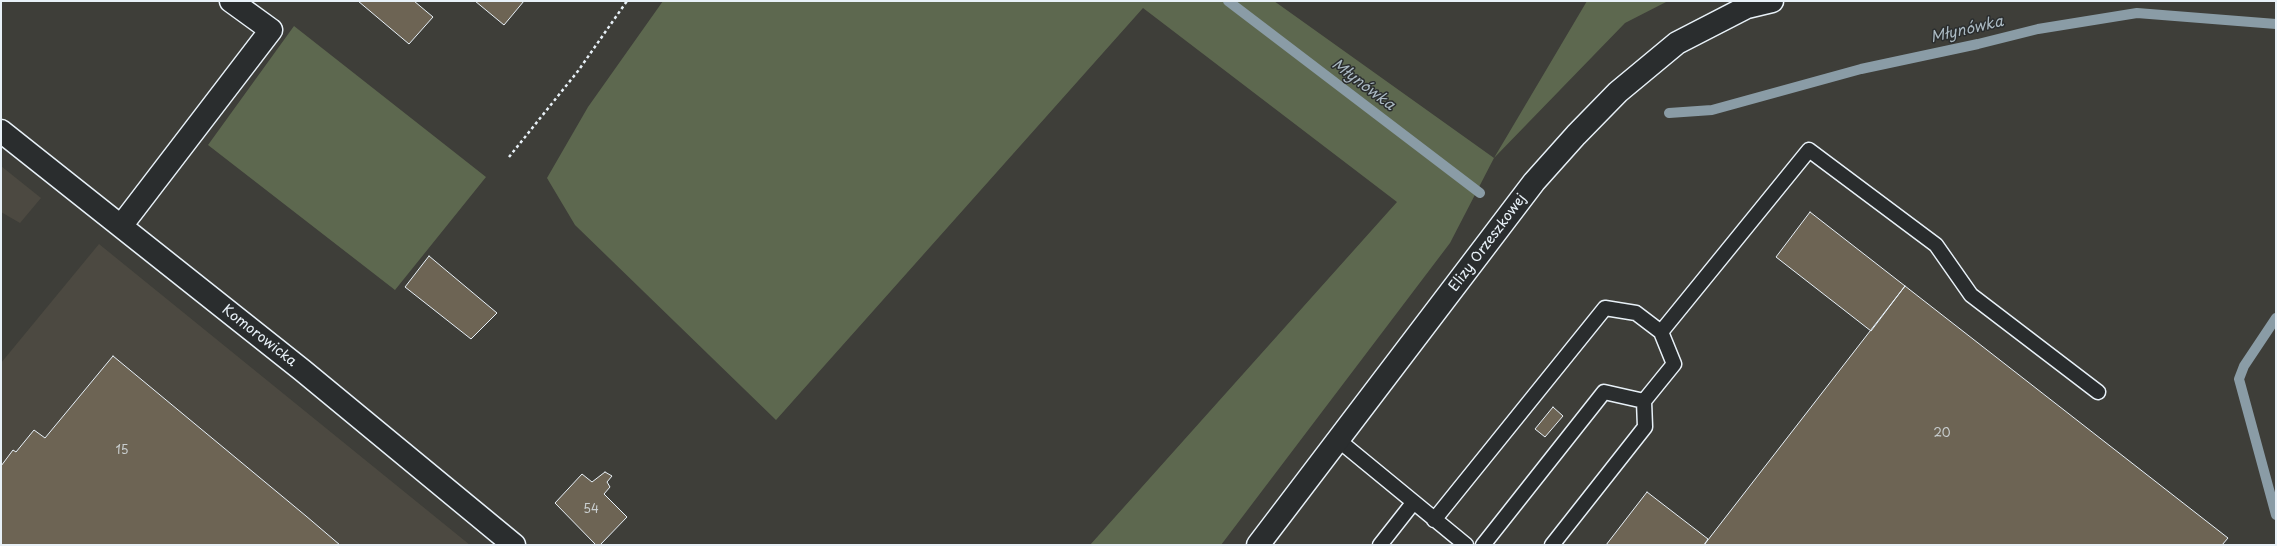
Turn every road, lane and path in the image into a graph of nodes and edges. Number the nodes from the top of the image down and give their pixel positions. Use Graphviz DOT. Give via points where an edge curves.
graph roads {
  1 [pos="231,1"];
  2 [pos="627,1"];
  3 [pos="1772,1"];
  4 [pos="1,131"];
  5 [pos="509,157"];
  6 [pos="121,226"];
  7 [pos="1660,332"];
  8 [pos="2098,392"];
  9 [pos="1644,401"];
  10 [pos="1337,440"];
  11 [pos="1413,503"];
  12 [pos="1434,520"];
  13 [pos="514,545"];
  14 [pos="1258,545"];
  15 [pos="1380,545"];
  16 [pos="1466,545"];
  17 [pos="1483,545"];
  18 [pos="1552,545"];
  1 -- 6 [label="street" via="271,30"];
  2 -- 5 [label="path" via="578,71"];
  3 -- 10 [label="street, Elizy Orzeszkowej" via="1747,7 1677,43 1613,98 1534,182"];
  4 -- 6 [label="street, Komorowicka"];
  6 -- 13 [label="street, Komorowicka" via="302,370"];
  7 -- 8 [label="lane" via="1809,150 1936,245 1972,295"];
  7 -- 9 [label="lane" via="1674,364"];
  7 -- 12 [label="lane" via="1636,313 1605,308"];
  9 -- 17 [label="lane" via="1604,392"];
  9 -- 18 [label="lane" via="1645,427"];
  10 -- 11 [label="lane"];
  10 -- 14 [label="street, Elizy Orzeszkowej"];
  11 -- 12 [label="lane"];
  11 -- 15 [label="lane"];
  12 -- 16 [label="lane"];
}
